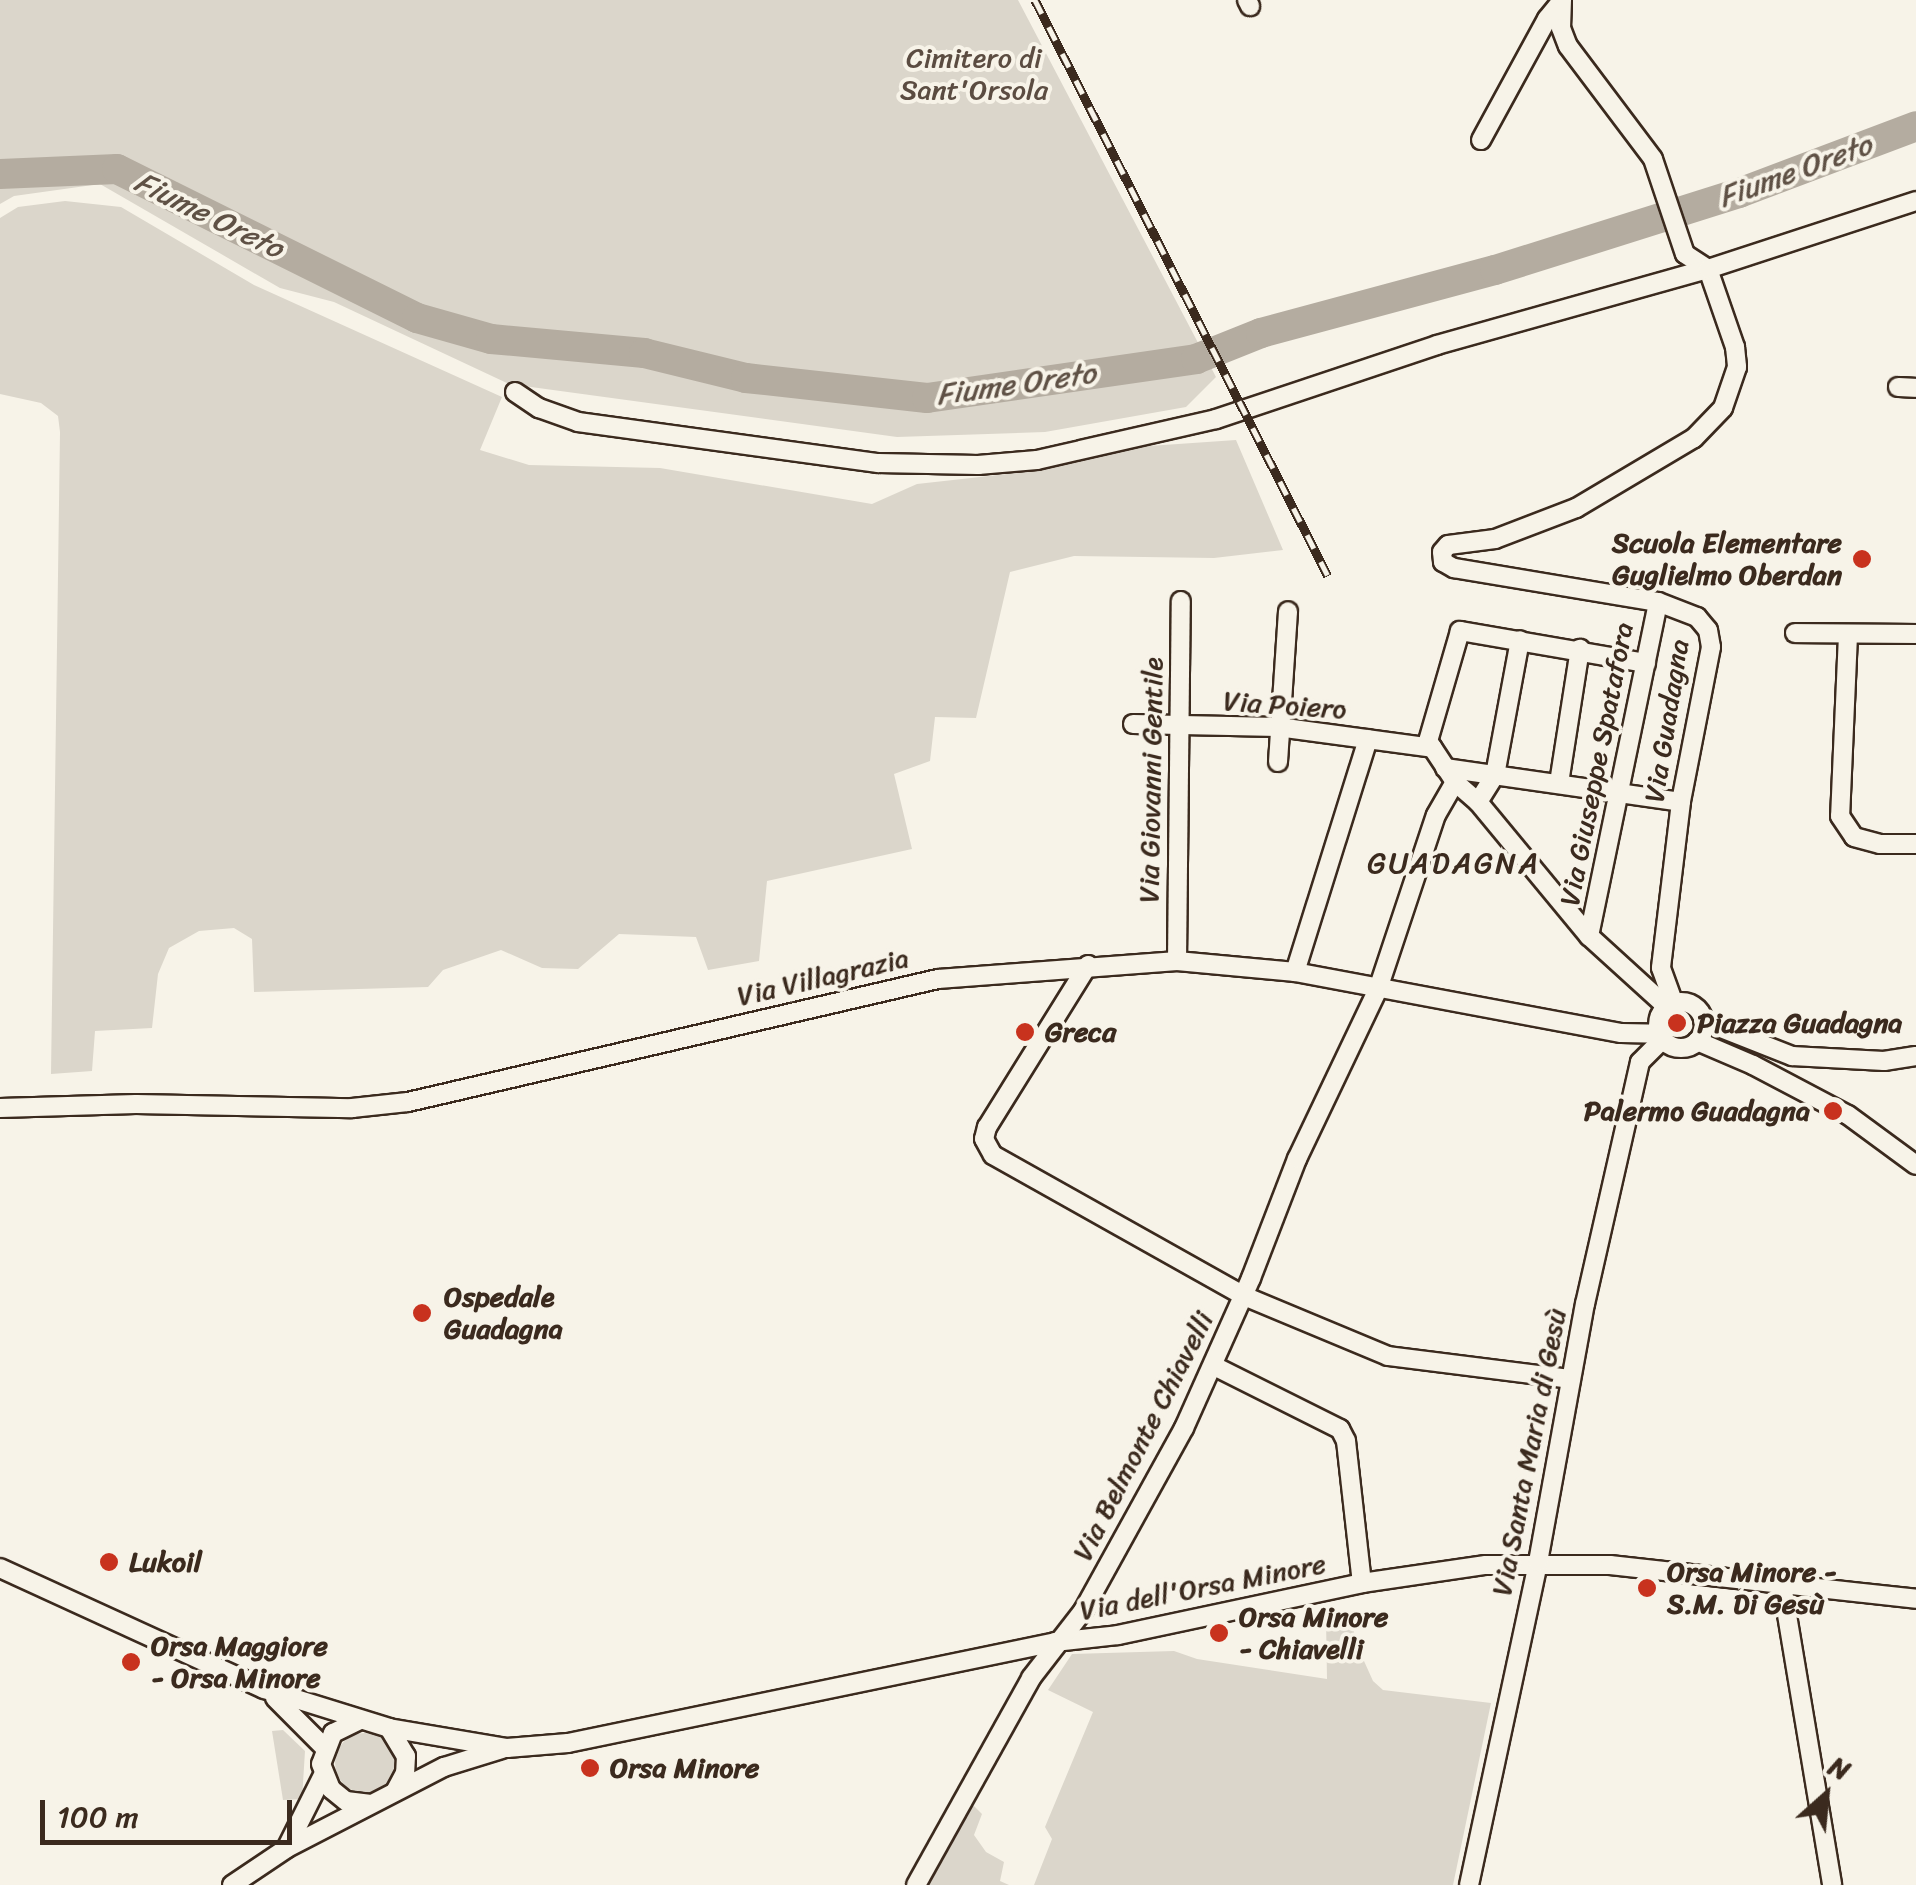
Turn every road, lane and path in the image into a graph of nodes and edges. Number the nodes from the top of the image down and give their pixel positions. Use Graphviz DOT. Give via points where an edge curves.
graph roads {
  1 [pos="1562,1"];
  2 [pos="1481,140"];
  3 [pos="1916,201"];
  4 [pos="1708,269"];
  5 [pos="515,392"];
  6 [pos="1181,601"];
  7 [pos="1658,602"];
  8 [pos="1288,611"];
  9 [pos="1794,633"];
  10 [pos="1848,634"];
  11 [pos="1916,634"];
  12 [pos="1520,640"];
  13 [pos="1580,649"];
  14 [pos="1646,663"];
  15 [pos="1133,724"];
  16 [pos="1179,726"];
  17 [pos="1278,728"];
  18 [pos="1368,740"];
  19 [pos="1430,744"];
  20 [pos="1278,762"];
  21 [pos="1450,775"];
  22 [pos="1495,775"];
  23 [pos="1559,783"];
  24 [pos="1620,791"];
  25 [pos="1478,802"];
  26 [pos="1682,802"];
  27 [pos="1916,844"];
  28 [pos="1590,936"];
  29 [pos="1177,960"];
  30 [pos="1088,965"];
  31 [pos="1295,972"];
  32 [pos="1378,989"];
  33 [pos="1670,1005"];
  34 [pos="1703,1021"];
  35 [pos="1661,1037"];
  36 [pos="1697,1042"];
  37 [pos="1916,1059"];
  38 [pos="0,1108"];
  39 [pos="1916,1165"];
  40 [pos="1244,1296"];
  41 [pos="1214,1366"];
  42 [pos="1572,1379"];
  43 [pos="1538,1562"];
  44 [pos="0,1568"];
  45 [pos="1362,1583"];
  46 [pos="1782,1585"];
  47 [pos="1916,1600"];
  48 [pos="1055,1642"];
  49 [pos="264,1689"];
  50 [pos="360,1720"];
  51 [pos="389,1728"];
  52 [pos="324,1747"];
  53 [pos="508,1748"];
  54 [pos="324,1775"];
  55 [pos="394,1792"];
  56 [pos="369,1804"];
  57 [pos="287,1848"];
  58 [pos="232,1885"];
  59 [pos="916,1885"];
  60 [pos="1468,1885"];
  61 [pos="1832,1885"];
  1 -- 2 [label="street"];
  1 -- 4 [label="street" via="1568,46 1653,158 1685,254"];
  3 -- 4 [label="street"];
  4 -- 5 [label="street" via="1438,345 1216,418 1037,460 978,465 841,458 578,422"];
  4 -- 7 [label="street, Via Guadagna" via="1738,368 1712,421 1576,508 1442,552 1443,562 1454,568"];
  6 -- 16 [label="street, Via Giovanni Gentile"];
  7 -- 14 [label="street, Via Giuseppe Spatafora"];
  7 -- 26 [label="street, Via Guadagna" via="1697,618 1711,647"];
  8 -- 17 [label="street"];
  9 -- 10 [label="street"];
  10 -- 11 [label="street"];
  10 -- 27 [label="street" via="1840,816 1854,836"];
  12 -- 13 [label="street"];
  12 -- 19 [label="street" via="1460,630"];
  12 -- 22 [label="street"];
  13 -- 14 [label="street"];
  13 -- 23 [label="street"];
  14 -- 24 [label="street, Via Giuseppe Spatafora"];
  15 -- 16 [label="street, Via Poiero"];
  16 -- 17 [label="street, Via Poiero"];
  16 -- 29 [label="street, Via Giovanni Gentile"];
  17 -- 18 [label="street, Via Poiero"];
  17 -- 20 [label="street"];
  18 -- 19 [label="street, Via Poiero"];
  18 -- 31 [label="street"];
  19 -- 21 [label="street"];
  21 -- 22 [label="street"];
  21 -- 25 [label="street"];
  21 -- 32 [label="street, Via Belmonte Chiavelli"];
  22 -- 23 [label="street"];
  22 -- 25 [label="street"];
  23 -- 24 [label="street"];
  24 -- 26 [label="street"];
  24 -- 28 [label="street, Via Giuseppe Spatafora"];
  25 -- 28 [label="street"];
  26 -- 33 [label="street, Via Guadagna" via="1660,968"];
  28 -- 33 [label="street"];
  29 -- 30 [label="street, Via Villagrazia"];
  29 -- 31 [label="street, Via Villagrazia"];
  30 -- 38 [label="street, Via Villagrazia" via="938,979 408,1102 352,1108"];
  30 -- 40 [label="street" via="984,1139 994,1154"];
  31 -- 32 [label="street, Via Villagrazia"];
  32 -- 35 [label="street, Via Villagrazia"];
  32 -- 40 [label="street, Via Belmonte Chiavelli" via="1297,1159"];
  33 -- 34 [label="street" via="1689,1004"];
  33 -- 35 [label="street" via="1658,1020"];
  34 -- 36 [label="street"];
  34 -- 37 [label="street" via="1792,1056"];
  35 -- 36 [label="street" via="1684,1048"];
  35 -- 42 [label="street, Via Santa Maria di Gesù" via="1640,1062"];
  36 -- 39 [label="street" via="1848,1115"];
  40 -- 41 [label="street, Via Belmonte Chiavelli"];
  40 -- 42 [label="street" via="1388,1356"];
  41 -- 45 [label="street" via="1340,1429"];
  41 -- 48 [label="street, Via Belmonte Chiavelli" via="1083,1612"];
  42 -- 43 [label="street, Via Santa Maria di Gesù"];
  43 -- 45 [label="street, Via dell'Orsa Minore"];
  43 -- 46 [label="street, Via dell'Orsa Minore"];
  43 -- 60 [label="street, Via Santa Maria di Gesù"];
  44 -- 49 [label="street"];
  45 -- 48 [label="street, Via dell'Orsa Minore" via="1118,1636"];
  46 -- 47 [label="street, Via dell'Orsa Minore"];
  46 -- 61 [label="street"];
  48 -- 53 [label="street, Via dell'Orsa Minore" via="568,1743"];
  48 -- 59 [label="street, Via Belmonte Chiavelli"];
  49 -- 50 [label="street"];
  49 -- 52 [label="street"];
  50 -- 51 [label="street"];
  50 -- 52 [label="street" via="343,1725"];
  51 -- 53 [label="street"];
  51 -- 55 [label="street" via="406,1756"];
  52 -- 54 [label="street"];
  53 -- 55 [label="street" via="444,1767"];
  54 -- 56 [label="street" via="346,1801"];
  54 -- 57 [label="street"];
  55 -- 56 [label="street"];
  56 -- 57 [label="street"];
  57 -- 58 [label="street"];
}
